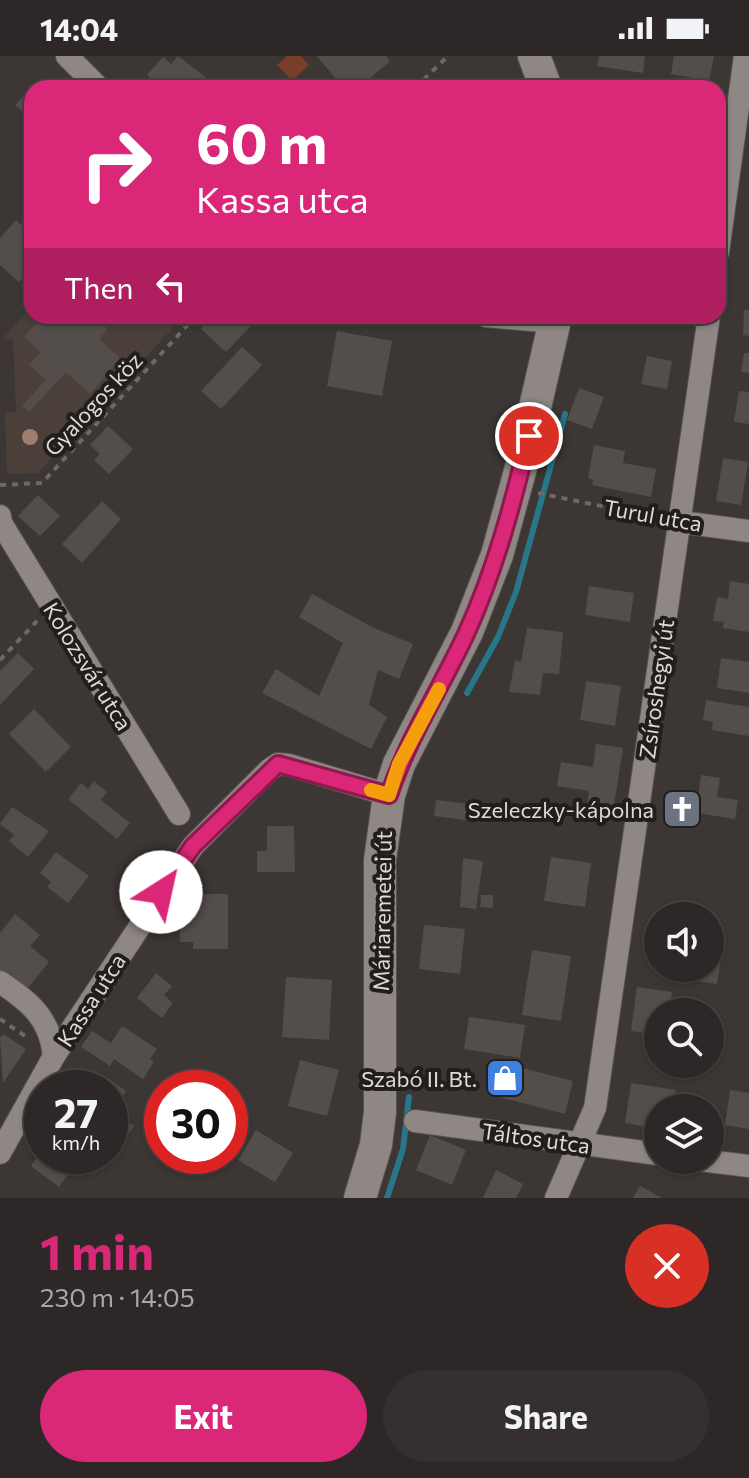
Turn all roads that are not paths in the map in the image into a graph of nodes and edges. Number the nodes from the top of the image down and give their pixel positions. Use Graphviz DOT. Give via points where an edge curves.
graph roads {
  1 [pos="67,56"];
  2 [pos="534,56"];
  3 [pos="745,56"];
  4 [pos="91,80"];
  5 [pos="543,80"];
  6 [pos="726,194"];
  7 [pos="554,324"];
  8 [pos="708,324"];
  9 [pos="0,516"];
  10 [pos="681,522"];
  11 [pos="749,531"];
  12 [pos="389,795"];
  13 [pos="179,814"];
  14 [pos="0,982"];
  15 [pos="54,1056"];
  16 [pos="415,1121"];
  17 [pos="582,1144"];
  18 [pos="644,1152"];
  19 [pos="0,1153"];
  20 [pos="724,1163"];
  21 [pos="749,1166"];
  22 [pos="360,1198"];
  23 [pos="556,1198"];
  1 -- 4 [label="street"];
  2 -- 5 [label="street"];
  3 -- 6 [label="street"];
  7 -- 12 [label="street, Máriaremetei út" via="497,555 467,632 399,764"];
  8 -- 10 [label="street, Zsíroshegyi út"];
  9 -- 13 [label="street, Kolozsvár utca"];
  10 -- 11 [label="street, Turul utca"];
  10 -- 17 [label="street, Zsíroshegyi út" via="595,1108"];
  12 -- 15 [label="street, Kassa utca" via="289,765 269,770 193,846"];
  12 -- 22 [label="street, Máriaremetei út" via="380,860 380,1112"];
  14 -- 15 [label="street" via="29,1001 46,1021"];
  15 -- 19 [label="street, Kassa utca"];
  16 -- 17 [label="street, Táltos utca"];
  17 -- 18 [label="street, Táltos utca"];
  17 -- 23 [label="street, Zsíroshegyi út"];
  20 -- 21 [label="street"];
}
